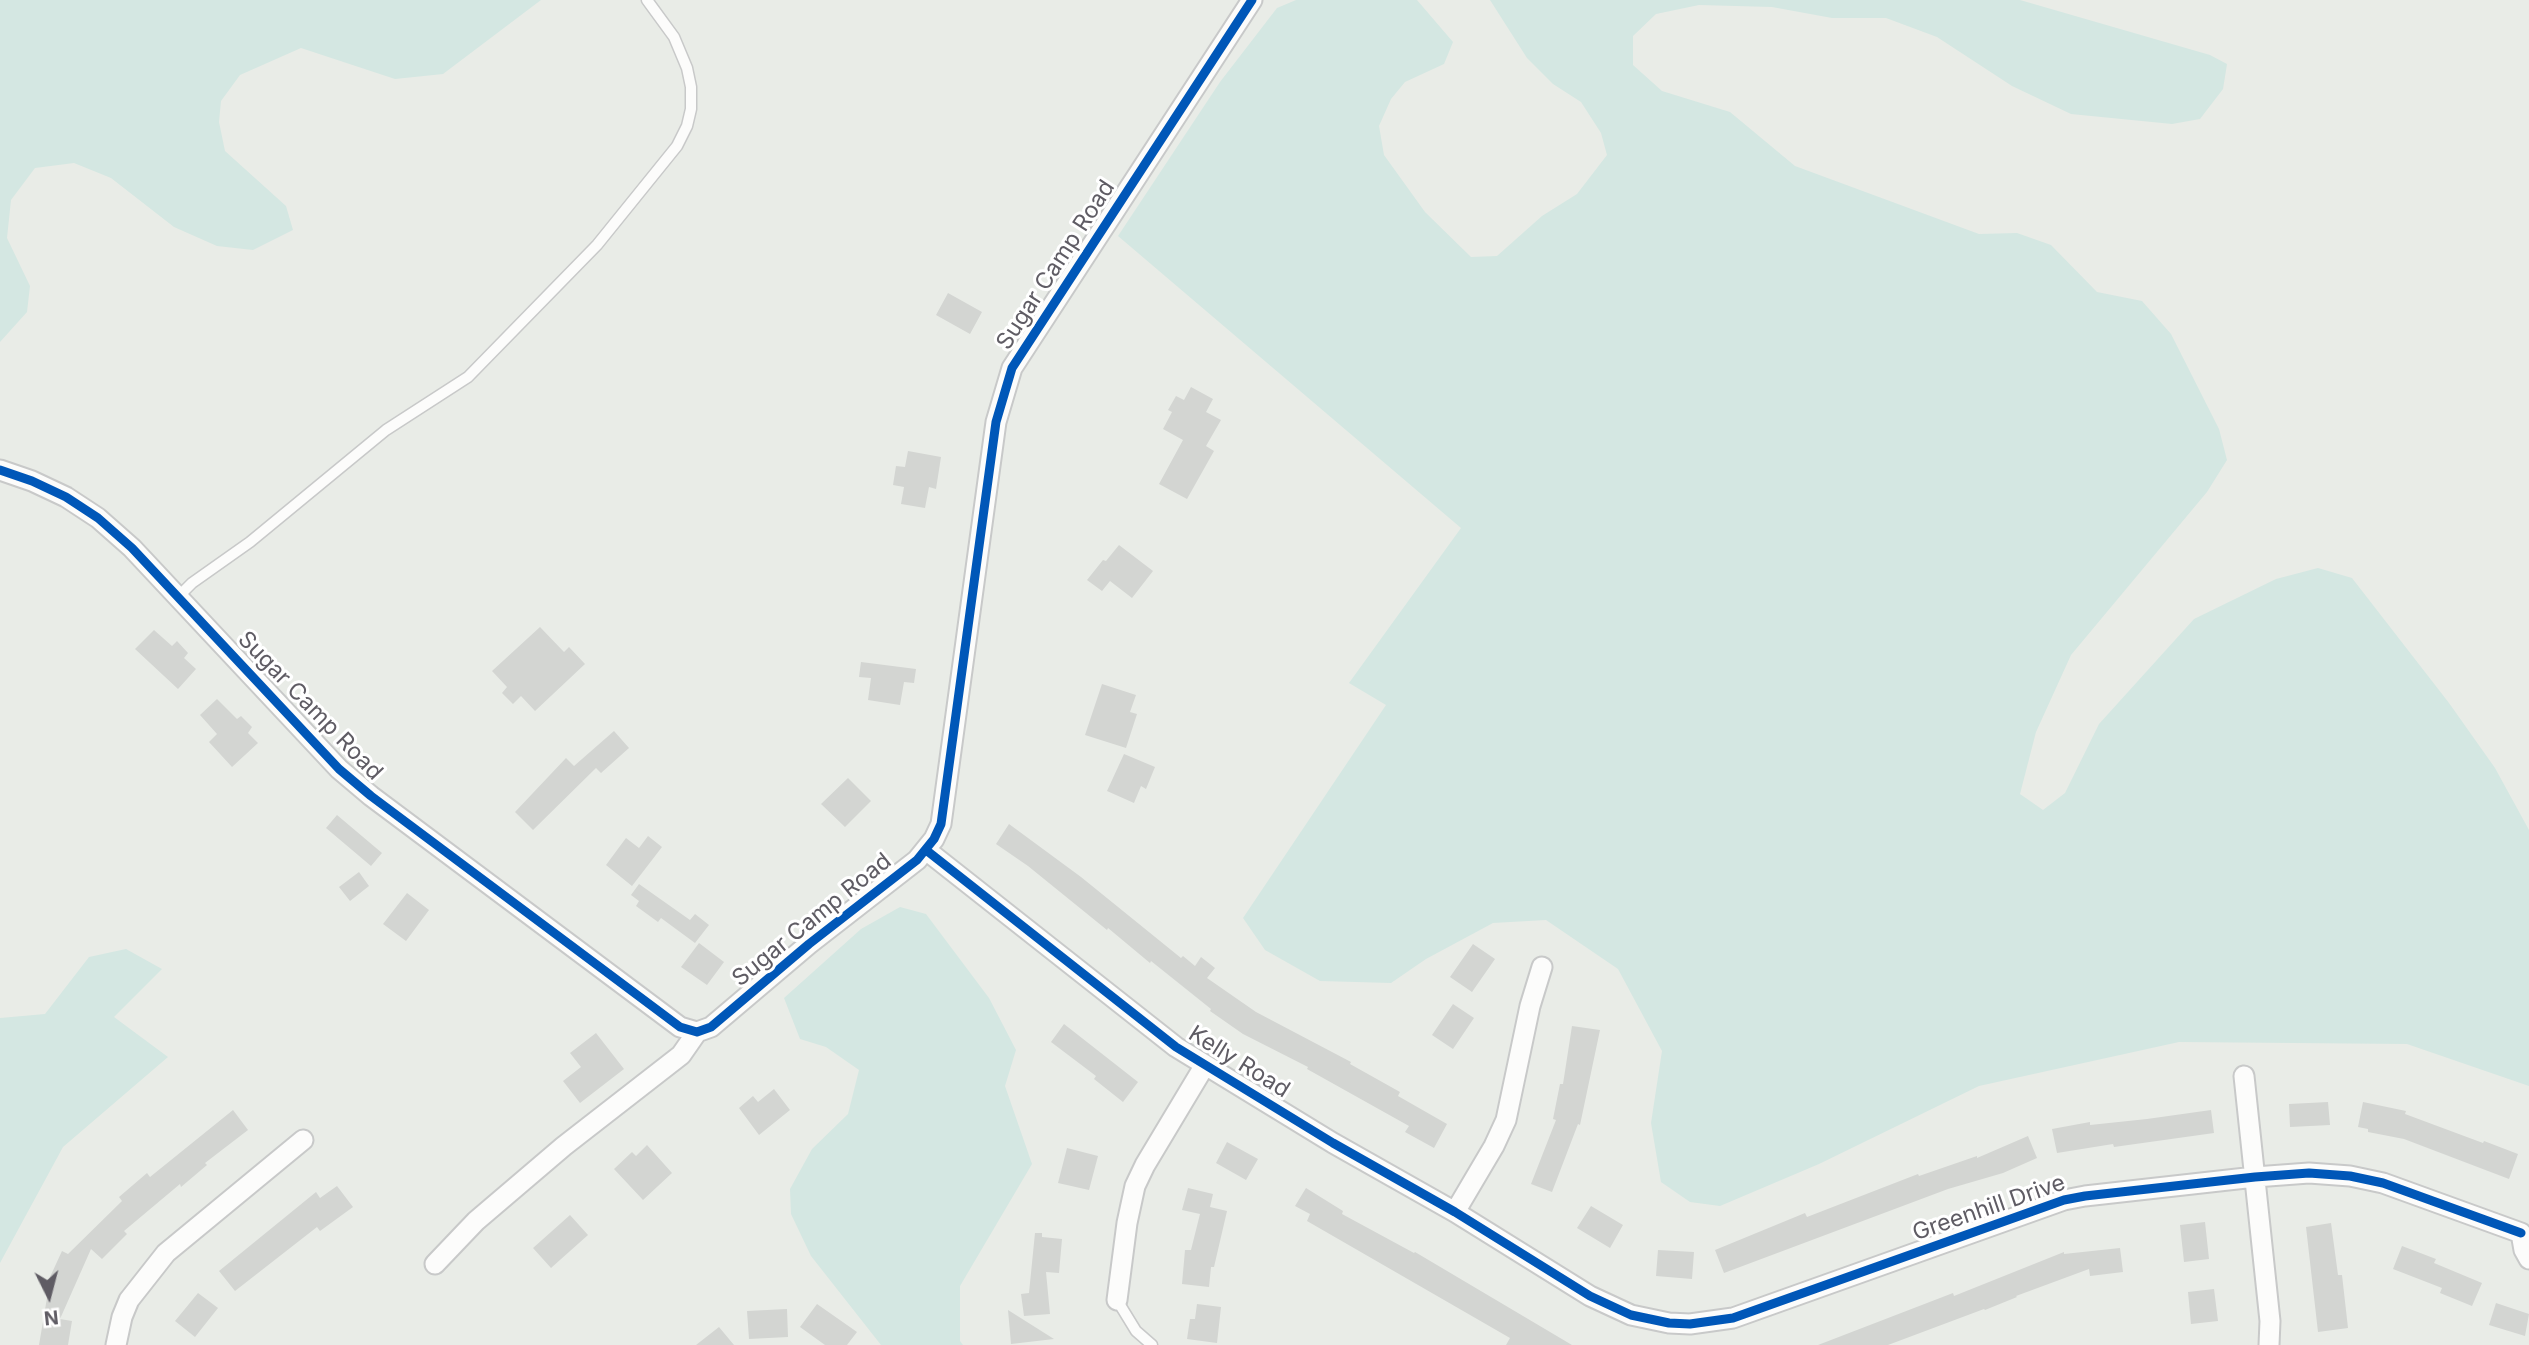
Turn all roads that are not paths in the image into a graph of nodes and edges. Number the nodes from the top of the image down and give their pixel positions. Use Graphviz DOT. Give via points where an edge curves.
graph roads {
  1 [pos="648,0"];
  2 [pos="1252,0"];
  3 [pos="0,470"];
  4 [pos="180,596"];
  5 [pos="926,850"];
  6 [pos="1542,968"];
  7 [pos="697,1032"];
  8 [pos="1205,1065"];
  9 [pos="2244,1076"];
  10 [pos="303,1140"];
  11 [pos="2255,1177"];
  12 [pos="1455,1212"];
  13 [pos="2525,1229"];
  14 [pos="2529,1259"];
  15 [pos="435,1264"];
  16 [pos="1554,1273"];
  17 [pos="1117,1300"];
  18 [pos="117,1345"];
  19 [pos="1152,1345"];
  20 [pos="2269,1345"];
  1 -- 4 [label="lane" via="674,37 691,87 687,126 677,146 597,245 468,377 386,430"];
  2 -- 5 [label="street, Sugar Camp Road" via="1012,368 996,422 941,824"];
  3 -- 4 [label="street, Sugar Camp Road" via="66,497 98,518"];
  4 -- 7 [label="street, Sugar Camp Road" via="339,769 371,796 680,1027"];
  5 -- 7 [label="street, Sugar Camp Road" via="711,1027"];
  5 -- 8 [label="street, Kelly Road"];
  6 -- 12 [label="street" via="1506,1120"];
  7 -- 15 [label="street, Sugar Camp Road" via="681,1055 564,1146 476,1221"];
  8 -- 12 [label="street, Kelly Road"];
  8 -- 17 [label="street" via="1135,1186"];
  9 -- 11 [label="street"];
  10 -- 18 [label="street" via="166,1254 129,1300"];
  11 -- 13 [label="street, Greenhill Drive" via="2350,1175"];
  11 -- 16 [label="street, Greenhill Drive" via="2064,1200 1764,1309 1712,1321 1670,1323 1631,1315"];
  11 -- 20 [label="street"];
  12 -- 16 [label="street, Kelly Road"];
  13 -- 14 [label="street, Greenhill Drive" via="2524,1250"];
  17 -- 19 [label="lane" via="1136,1331"];
}
